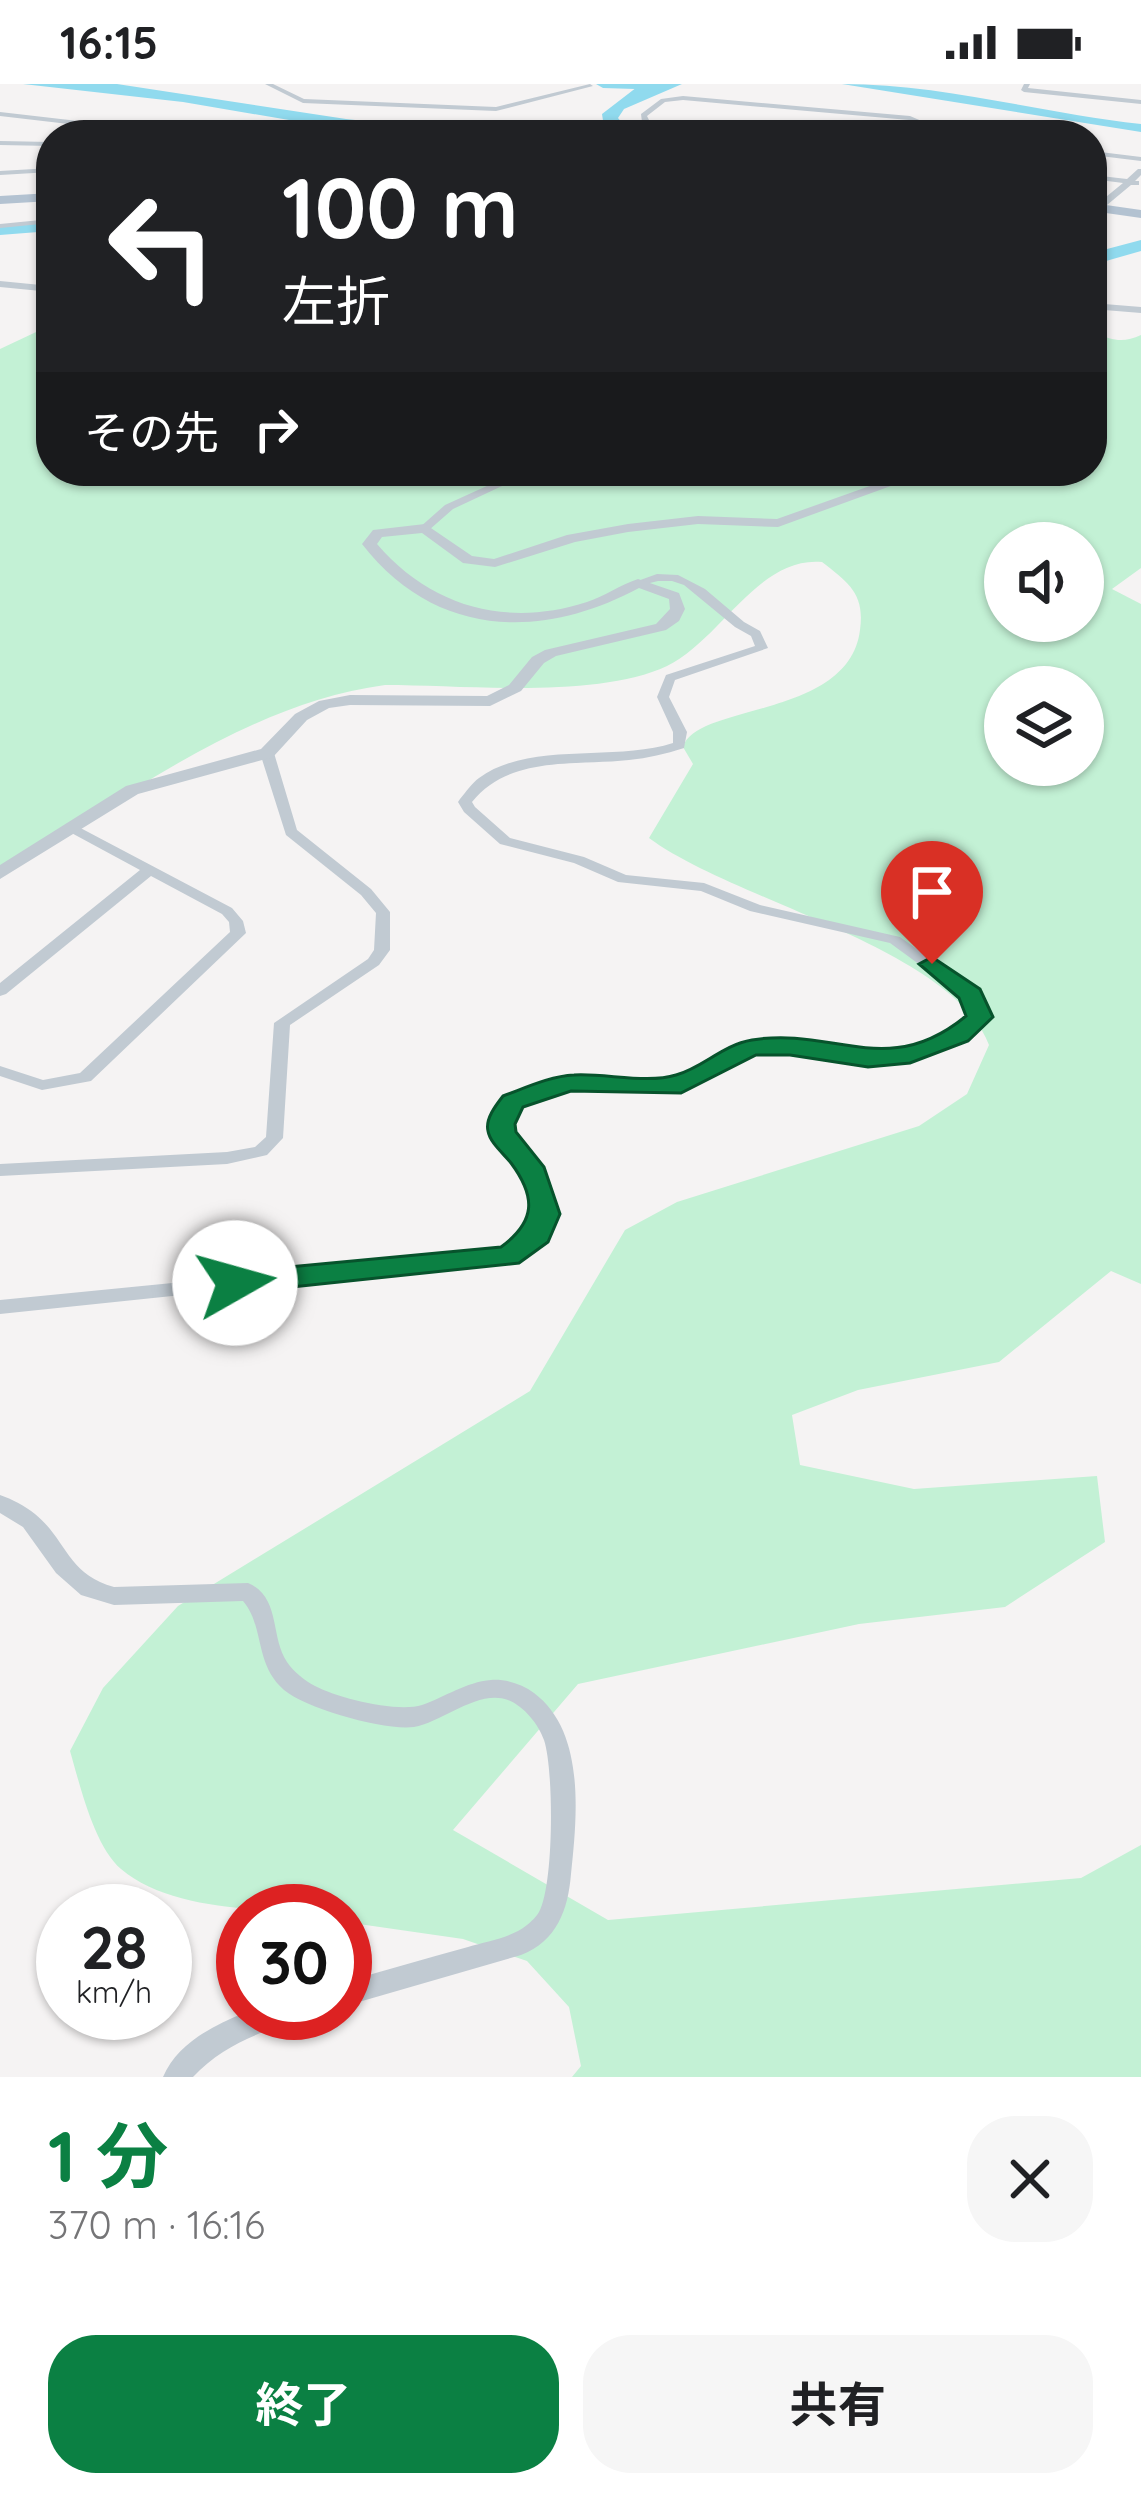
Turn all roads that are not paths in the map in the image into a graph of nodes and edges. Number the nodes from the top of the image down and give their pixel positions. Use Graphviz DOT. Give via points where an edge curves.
graph roads {
  1 [pos="268,84"];
  2 [pos="1028,84"];
  3 [pos="590,86"];
  4 [pos="1141,102"];
  5 [pos="776,104"];
  6 [pos="0,113"];
  7 [pos="58,120"];
  8 [pos="644,120"];
  9 [pos="791,120"];
  10 [pos="912,120"];
  11 [pos="0,142"];
  12 [pos="36,143"];
  13 [pos="1107,155"];
  14 [pos="1141,159"];
  15 [pos="36,171"];
  16 [pos="1141,171"];
  17 [pos="0,173"];
  18 [pos="1107,179"];
  19 [pos="1129,182"];
  20 [pos="1141,184"];
  21 [pos="36,198"];
  22 [pos="1107,198"];
  23 [pos="0,200"];
  24 [pos="1107,209"];
  25 [pos="1141,214"];
  26 [pos="36,222"];
  27 [pos="0,226"];
  28 [pos="0,284"];
  29 [pos="36,288"];
  30 [pos="1107,307"];
  31 [pos="1141,310"];
  32 [pos="496,486"];
  33 [pos="883,486"];
  34 [pos="425,529"];
  35 [pos="638,583"];
  36 [pos="267,753"];
  37 [pos="71,826"];
  38 [pos="149,870"];
  39 [pos="0,873"];
  40 [pos="0,991"];
  41 [pos="0,1071"];
  42 [pos="0,1170"];
  43 [pos="0,1307"];
  44 [pos="0,1503"];
  45 [pos="372,1986"];
  46 [pos="216,2038"];
  47 [pos="176,2077"];
  1 -- 3 [label="street" via="303,101 496,109"];
  2 -- 4 [label="street" via="1024,90"];
  5 -- 8 [label="street" via="672,99 648,109"];
  5 -- 9 [label="street" via="774,113"];
  5 -- 10 [label="street"];
  6 -- 7 [label="street"];
  11 -- 12 [label="street"];
  13 -- 14 [label="street"];
  15 -- 17 [label="street"];
  16 -- 19 [label="street"];
  18 -- 19 [label="street"];
  19 -- 20 [label="street"];
  19 -- 22 [label="street"];
  21 -- 23 [label="main road"];
  24 -- 25 [label="main road"];
  26 -- 27 [label="street"];
  28 -- 29 [label="street"];
  30 -- 31 [label="street"];
  32 -- 34 [label="street" via="449,507"];
  33 -- 34 [label="street" via="778,524 680,521 572,538 495,563 468,560"];
  34 -- 35 [label="street" via="388,529 369,544 427,600 453,610 547,616 599,604"];
  35 -- 36 [label="street" via="678,600 669,624 551,653 490,701 325,704"];
  35 -- 43 [label="street" via="687,580 762,647 670,678 663,697 680,745 518,767 476,787 469,808 505,841 623,879 704,887 755,908 896,940 971,995 980,1017 974,1026 889,1059 755,1047 681,1084 569,1083 528,1094 512,1102 501,1124 530,1167 545,1214 537,1235 509,1256"];
  36 -- 37 [label="street" via="132,790"];
  36 -- 42 [label="street" via="291,832 383,912 374,962 281,1023 274,1138 261,1151 227,1158"];
  37 -- 38 [label="street"];
  37 -- 39 [label="street"];
  38 -- 40 [label="street"];
  38 -- 41 [label="street" via="227,910 238,932 85,1077 42,1085"];
  44 -- 45 [label="street" via="30,1521 88,1588 114,1596 248,1592 261,1603 281,1676 298,1690 410,1718 507,1690 529,1702 555,1735 558,1870 542,1930"];
  46 -- 47 [label="street"];
}
